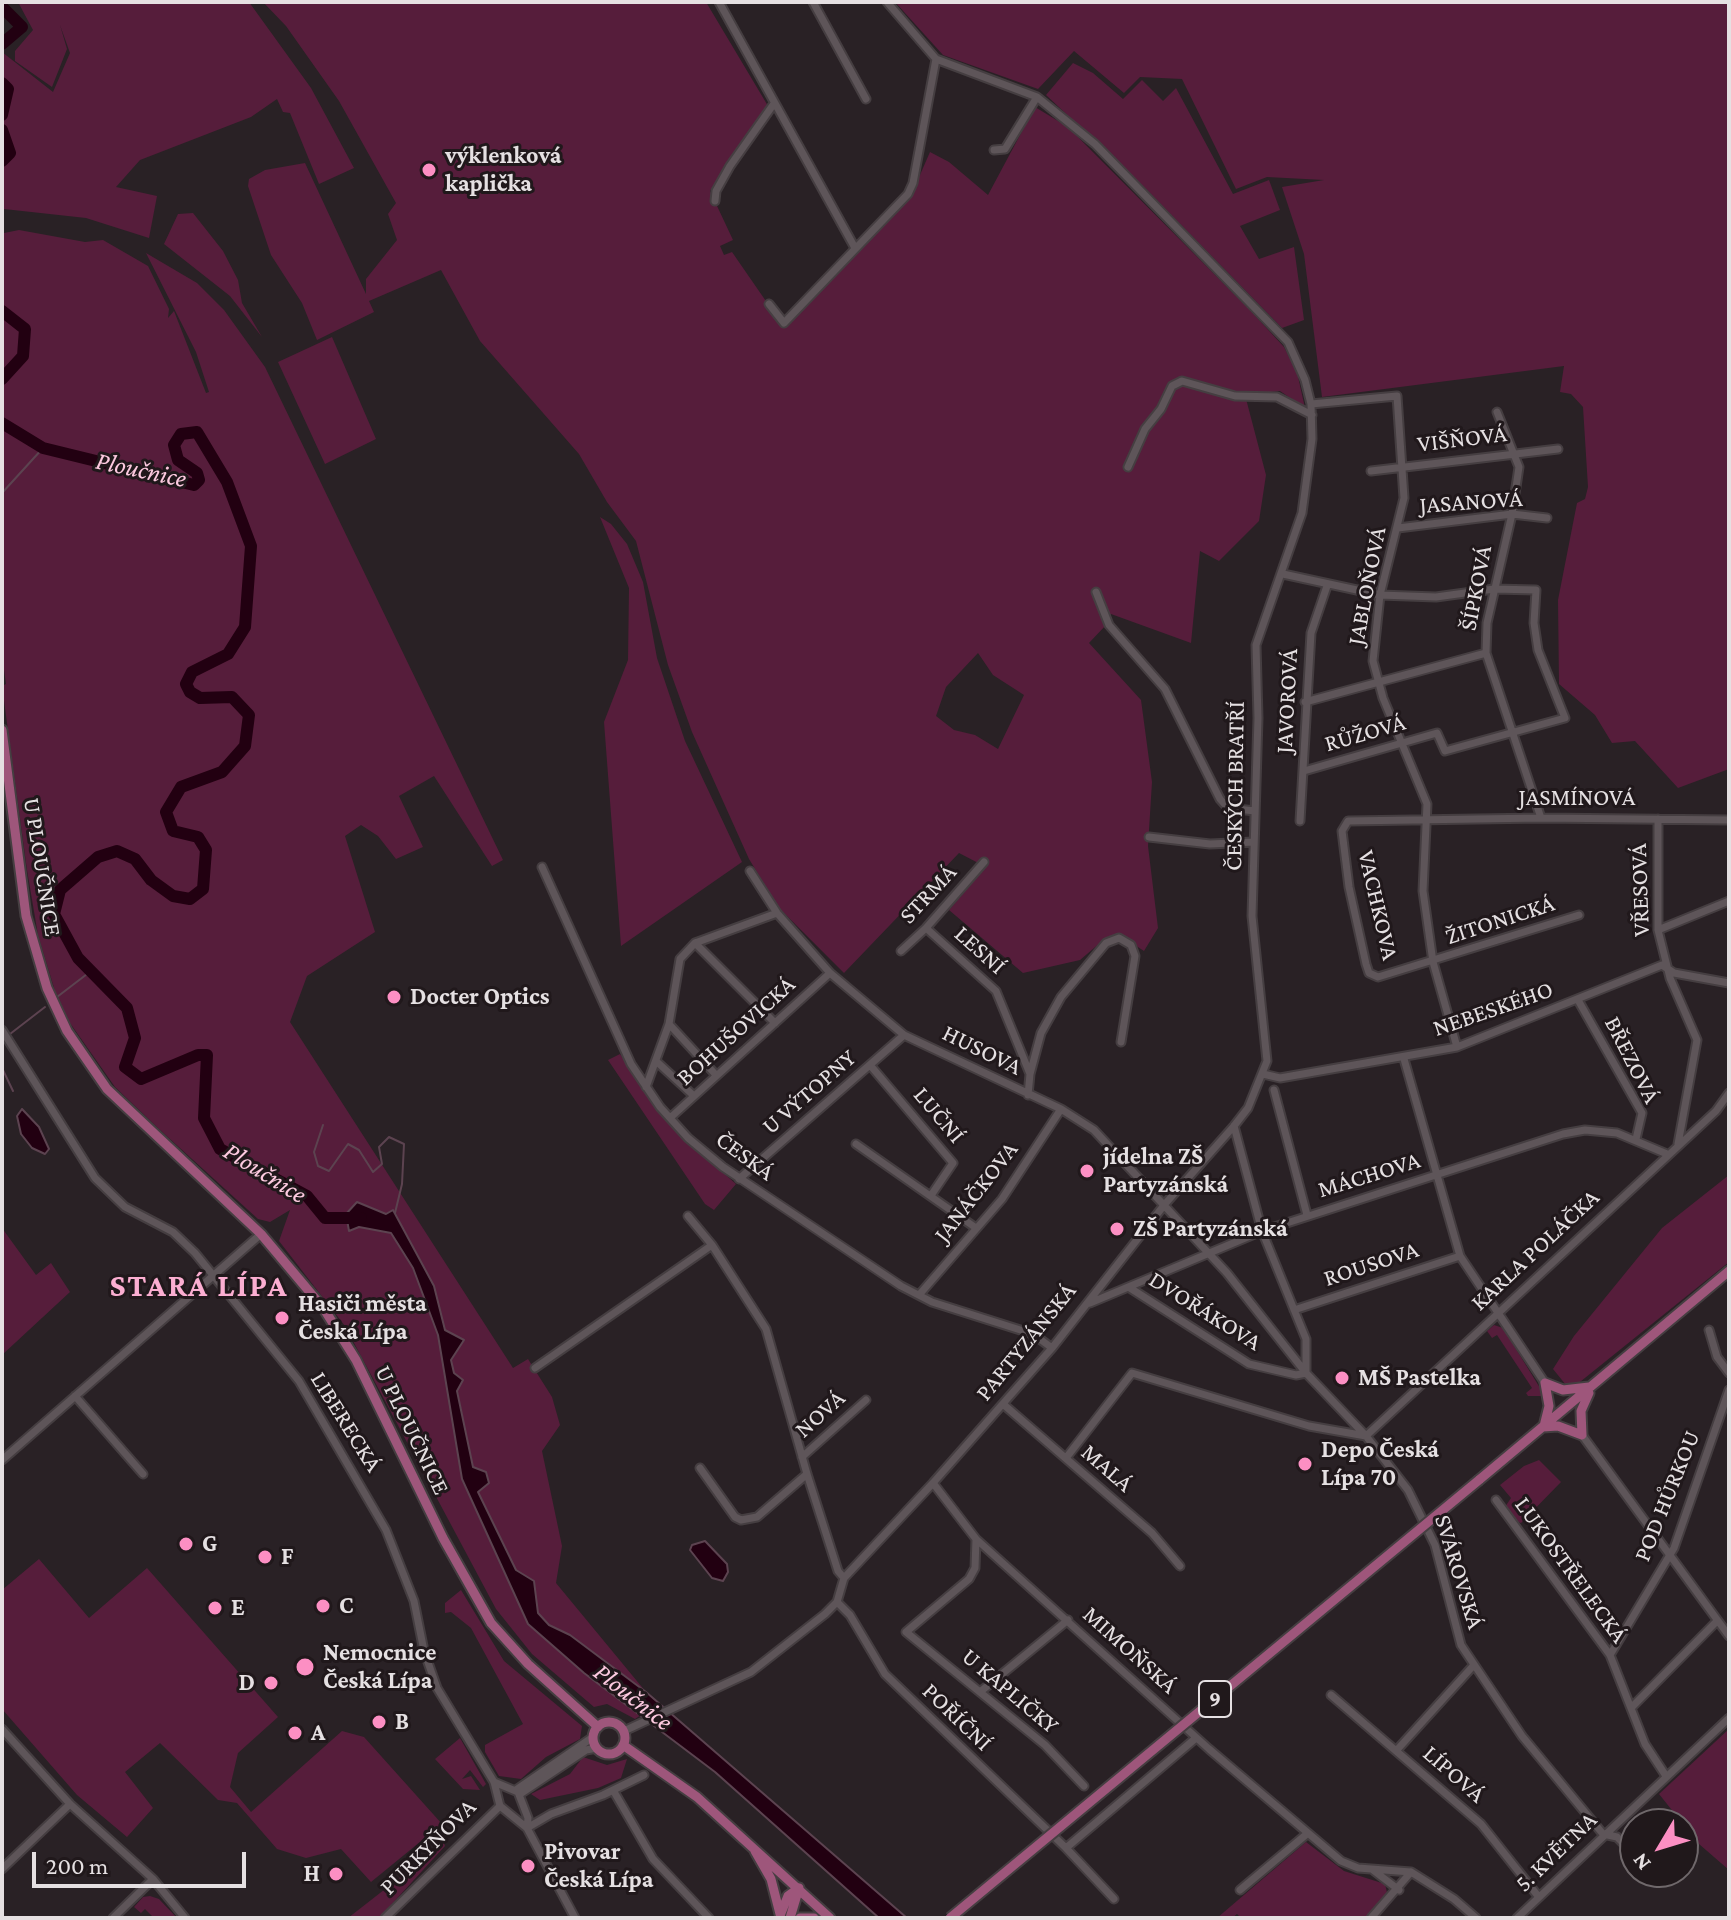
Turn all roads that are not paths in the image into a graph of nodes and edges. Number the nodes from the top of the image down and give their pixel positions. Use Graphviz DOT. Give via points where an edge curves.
graph roads {
  1 [pos="719,2"];
  2 [pos="813,2"];
  3 [pos="887,2"];
  4 [pos="936,59"];
  5 [pos="1037,97"];
  6 [pos="866,99"];
  7 [pos="773,105"];
  8 [pos="994,150"];
  9 [pos="715,201"];
  10 [pos="855,248"];
  11 [pos="769,304"];
  12 [pos="1311,404"];
  13 [pos="1497,412"];
  14 [pos="1312,415"];
  15 [pos="1558,449"];
  16 [pos="1516,454"];
  17 [pos="1404,466"];
  18 [pos="1128,467"];
  19 [pos="1371,471"];
  20 [pos="1512,514"];
  21 [pos="1547,518"];
  22 [pos="1398,528"];
  23 [pos="1283,574"];
  24 [pos="1327,586"];
  25 [pos="1494,589"];
  26 [pos="1096,592"];
  27 [pos="1380,595"];
  28 [pos="1486,653"];
  29 [pos="1378,684"];
  30 [pos="1305,702"];
  31 [pos="2,730"];
  32 [pos="1511,733"];
  33 [pos="1401,744"];
  34 [pos="1304,771"];
  35 [pos="1255,811"];
  36 [pos="1541,818"];
  37 [pos="1658,819"];
  38 [pos="1729,820"];
  39 [pos="1300,821"];
  40 [pos="1425,822"];
  41 [pos="1149,837"];
  42 [pos="1254,842"];
  43 [pos="984,862"];
  44 [pos="542,867"];
  45 [pos="750,871"];
  46 [pos="1729,901"];
  47 [pos="777,913"];
  48 [pos="1579,915"];
  49 [pos="926,928"];
  50 [pos="1658,930"];
  51 [pos="695,943"];
  52 [pos="901,951"];
  53 [pos="1433,962"];
  54 [pos="830,973"];
  55 [pos="1669,974"];
  56 [pos="1729,983"];
  57 [pos="1578,1000"];
  58 [pos="775,1023"];
  59 [pos="669,1024"];
  60 [pos="2,1030"];
  61 [pos="904,1035"];
  62 [pos="1121,1042"];
  63 [pos="1457,1047"];
  64 [pos="1404,1059"];
  65 [pos="656,1061"];
  66 [pos="870,1065"];
  67 [pos="1030,1074"];
  68 [pos="1263,1074"];
  69 [pos="716,1075"];
  70 [pos="646,1087"];
  71 [pos="1274,1090"];
  72 [pos="1729,1093"];
  73 [pos="1028,1095"];
  74 [pos="694,1096"];
  75 [pos="1061,1109"];
  76 [pos="670,1118"];
  77 [pos="1234,1126"];
  78 [pos="1636,1139"];
  79 [pos="856,1144"];
  80 [pos="1678,1144"];
  81 [pos="1667,1154"];
  82 [pos="1435,1175"];
  83 [pos="739,1179"];
  84 [pos="932,1194"];
  85 [pos="1165,1204"];
  86 [pos="1307,1215"];
  87 [pos="688,1216"];
  88 [pos="976,1228"];
  89 [pos="1262,1231"];
  90 [pos="261,1234"];
  91 [pos="712,1245"];
  92 [pos="1208,1253"];
  93 [pos="1460,1256"];
  94 [pos="1729,1271"];
  95 [pos="213,1275"];
  96 [pos="1130,1288"];
  97 [pos="919,1295"];
  98 [pos="1090,1303"];
  99 [pos="1294,1310"];
  100 [pos="1498,1312"];
  101 [pos="1709,1330"];
  102 [pos="1052,1348"];
  103 [pos="535,1368"];
  104 [pos="1306,1373"];
  105 [pos="1729,1373"];
  106 [pos="1545,1383"];
  107 [pos="1593,1387"];
  108 [pos="1729,1390"];
  109 [pos="75,1396"];
  110 [pos="866,1400"];
  111 [pos="1003,1404"];
  112 [pos="1543,1427"];
  113 [pos="1582,1435"];
  114 [pos="1366,1436"];
  115 [pos="802,1457"];
  116 [pos="1066,1458"];
  117 [pos="2,1460"];
  118 [pos="700,1468"];
  119 [pos="143,1474"];
  120 [pos="807,1474"];
  121 [pos="933,1483"];
  122 [pos="1496,1500"];
  123 [pos="976,1539"];
  124 [pos="1669,1558"];
  125 [pos="1180,1566"];
  126 [pos="844,1578"];
  127 [pos="837,1602"];
  128 [pos="1068,1620"];
  129 [pos="1717,1621"];
  130 [pos="1729,1636"];
  131 [pos="1610,1655"];
  132 [pos="1473,1666"];
  133 [pos="980,1692"];
  134 [pos="1331,1695"];
  135 [pos="1632,1707"];
  136 [pos="1729,1718"];
  137 [pos="2,1729"];
  138 [pos="624,1731"];
  139 [pos="596,1732"];
  140 [pos="1196,1738"];
  141 [pos="623,1745"];
  142 [pos="597,1748"];
  143 [pos="1396,1751"];
  144 [pos="644,1775"];
  145 [pos="1666,1776"];
  146 [pos="494,1782"];
  147 [pos="1084,1786"];
  148 [pos="613,1790"];
  149 [pos="516,1794"];
  150 [pos="498,1796"];
  151 [pos="70,1804"];
  152 [pos="500,1806"];
  153 [pos="509,1811"];
  154 [pos="527,1828"];
  155 [pos="1308,1833"];
  156 [pos="1603,1834"];
  157 [pos="1619,1839"];
  158 [pos="749,1841"];
  159 [pos="1066,1848"];
  160 [pos="2,1869"];
  161 [pos="1371,1869"];
  162 [pos="1411,1872"];
  163 [pos="153,1879"];
  164 [pos="799,1888"];
  165 [pos="1240,1890"];
  166 [pos="1399,1890"];
  167 [pos="1538,1896"];
  168 [pos="1114,1899"];
  169 [pos="113,1918"];
  170 [pos="185,1918"];
  171 [pos="385,1918"];
  172 [pos="575,1918"];
  173 [pos="709,1918"];
  174 [pos="781,1918"];
  175 [pos="790,1918"];
  176 [pos="800,1918"];
  177 [pos="814,1918"];
  178 [pos="830,1918"];
  179 [pos="950,1918"];
  180 [pos="1371,1918"];
  181 [pos="1476,1918"];
  182 [pos="1517,1918"];
  1 -- 7 [label="street"];
  2 -- 6 [label="street"];
  3 -- 4 [label="street"];
  4 -- 5 [label="street"];
  4 -- 10 [label="street" via="913,183"];
  5 -- 8 [label="street" via="1005,149"];
  5 -- 12 [label="street, ČESKÝCH BRATŘÍ" via="1095,144 1288,342"];
  7 -- 9 [label="street" via="730,166"];
  7 -- 10 [label="street"];
  10 -- 11 [label="street" via="784,323"];
  12 -- 14 [label="street, ČESKÝCH BRATŘÍ"];
  12 -- 17 [label="street, JABLOŇOVÁ" via="1397,396"];
  13 -- 16 [label="street"];
  14 -- 18 [label="street" via="1282,398 1235,396 1182,381 1172,386"];
  14 -- 23 [label="street, ČESKÝCH BRATŘÍ" via="1302,513"];
  15 -- 16 [label="street, VIŠŇOVÁ"];
  16 -- 17 [label="street, VIŠŇOVÁ"];
  16 -- 20 [label="street, ŠÍPKOVÁ"];
  17 -- 19 [label="street, VIŠŇOVÁ"];
  17 -- 22 [label="street, JABLOŇOVÁ"];
  20 -- 21 [label="street, JASANOVÁ"];
  20 -- 22 [label="street, JASANOVÁ"];
  20 -- 25 [label="street, ŠÍPKOVÁ"];
  22 -- 27 [label="street, JABLOŇOVÁ"];
  23 -- 24 [label="street"];
  23 -- 35 [label="street, ČESKÝCH BRATŘÍ" via="1256,645"];
  24 -- 27 [label="street"];
  24 -- 30 [label="street, JAVOROVÁ" via="1311,633"];
  25 -- 27 [label="street" via="1436,597"];
  25 -- 28 [label="street, ŠÍPKOVÁ"];
  25 -- 32 [label="street, RŮŽOVÁ" via="1536,590 1538,650 1565,718"];
  26 -- 35 [label="street" via="1109,625 1165,689 1220,799 1228,808"];
  27 -- 29 [label="street, JABLOŇOVÁ" via="1373,649"];
  28 -- 29 [label="street"];
  28 -- 32 [label="street, ŠÍPKOVÁ"];
  29 -- 30 [label="street"];
  29 -- 33 [label="street, JABLOŇOVÁ"];
  30 -- 34 [label="street, JAVOROVÁ"];
  31 -- 90 [label="main road, U PLOUČNICE" via="26,916 56,1010 107,1089"];
  32 -- 33 [label="street, RŮŽOVÁ" via="1445,751 1437,733"];
  32 -- 36 [label="street, ŠÍPKOVÁ"];
  33 -- 34 [label="street, RŮŽOVÁ"];
  33 -- 40 [label="street, JABLOŇOVÁ" via="1427,804"];
  34 -- 39 [label="street, JAVOROVÁ"];
  35 -- 42 [label="street, ČESKÝCH BRATŘÍ"];
  36 -- 37 [label="street, JASMÍNOVÁ"];
  36 -- 40 [label="street, JASMÍNOVÁ"];
  37 -- 38 [label="street, JASMÍNOVÁ"];
  37 -- 50 [label="street, VŘESOVÁ"];
  40 -- 53 [label="street, JABLOŇOVÁ" via="1423,891"];
  40 -- 53 [label="street, VACHKOVA" via="1348,821 1342,831 1369,973 1378,977"];
  41 -- 42 [label="street" via="1210,844"];
  42 -- 68 [label="street, ČESKÝCH BRATŘÍ" via="1252,916 1266,1041"];
  43 -- 49 [label="street, STRMÁ"];
  44 -- 70 [label="street, ČESKÁ" via="619,1042"];
  45 -- 47 [label="street, HUSOVA"];
  46 -- 50 [label="street"];
  47 -- 51 [label="street"];
  47 -- 54 [label="street, HUSOVA"];
  48 -- 53 [label="street, ŽITONICKÁ"];
  49 -- 52 [label="street, STRMÁ"];
  49 -- 67 [label="street, LESNÍ" via="996,991"];
  50 -- 55 [label="street, VŘESOVÁ"];
  51 -- 58 [label="street"];
  51 -- 59 [label="street" via="680,959"];
  53 -- 63 [label="street, VACHKOVA"];
  54 -- 58 [label="street, BOHUŠOVICKÁ"];
  54 -- 61 [label="street, HUSOVA"];
  55 -- 56 [label="street, NEBESKÉHO"];
  55 -- 57 [label="street, NEBESKÉHO" via="1662,965"];
  55 -- 80 [label="street, VŘESOVÁ" via="1697,1040"];
  57 -- 63 [label="street, NEBESKÉHO"];
  57 -- 78 [label="street, BŘEZOVÁ" via="1642,1113"];
  58 -- 69 [label="street, BOHUŠOVICKÁ"];
  59 -- 65 [label="street"];
  59 -- 69 [label="street"];
  60 -- 95 [label="street, LIBERECKÁ" via="95,1178 125,1207 173,1232"];
  61 -- 66 [label="street, U VÝTOPNY"];
  61 -- 73 [label="street, HUSOVA"];
  62 -- 67 [label="street" via="1135,956 1131,945 1119,938 1106,943 1061,997 1041,1033"];
  63 -- 64 [label="street, NEBESKÉHO"];
  64 -- 68 [label="street, NEBESKÉHO" via="1280,1078"];
  64 -- 82 [label="street"];
  65 -- 70 [label="street"];
  65 -- 74 [label="street"];
  66 -- 83 [label="street, U VÝTOPNY"];
  66 -- 84 [label="street, LUČNÍ" via="953,1163"];
  67 -- 73 [label="street, LESNÍ"];
  68 -- 77 [label="street, ČESKÝCH BRATŘÍ"];
  69 -- 74 [label="street, BOHUŠOVICKÁ"];
  70 -- 76 [label="street, ČESKÁ"];
  71 -- 86 [label="street"];
  72 -- 80 [label="street, KARLA POLÁČKA"];
  73 -- 75 [label="street, HUSOVA"];
  74 -- 76 [label="street, BOHUŠOVICKÁ"];
  75 -- 85 [label="street, HUSOVA" via="1094,1130"];
  75 -- 88 [label="street, JANÁČKOVA" via="1002,1199"];
  76 -- 83 [label="street, ČESKÁ"];
  77 -- 85 [label="street, PARTYZÁNSKÁ"];
  77 -- 89 [label="street"];
  78 -- 81 [label="street, MÁCHOVA"];
  78 -- 82 [label="street, MÁCHOVA" via="1585,1130"];
  79 -- 84 [label="street"];
  80 -- 81 [label="street, KARLA POLÁČKA"];
  81 -- 100 [label="street, KARLA POLÁČKA"];
  82 -- 86 [label="street, MÁCHOVA"];
  82 -- 93 [label="street"];
  83 -- 97 [label="street, ČESKÁ"];
  84 -- 88 [label="street"];
  85 -- 92 [label="street, HUSOVA"];
  85 -- 98 [label="street, PARTYZÁNSKÁ" via="1092,1292"];
  86 -- 89 [label="street, MÁCHOVA"];
  87 -- 91 [label="street"];
  88 -- 97 [label="street, JANÁČKOVA"];
  89 -- 92 [label="street, MÁCHOVA"];
  89 -- 99 [label="street"];
  90 -- 95 [label="street"];
  90 -- 139 [label="main road, U PLOUČNICE" via="342,1335 491,1623"];
  91 -- 103 [label="street"];
  91 -- 115 [label="street" via="766,1329"];
  92 -- 96 [label="street, MÁCHOVA"];
  92 -- 104 [label="street, SVÁROVSKÁ"];
  93 -- 99 [label="street, ROUSOVA"];
  93 -- 100 [label="street"];
  94 -- 107 [label="main road, 9"];
  95 -- 109 [label="street"];
  95 -- 146 [label="street, LIBERECKÁ" via="299,1381 386,1530 414,1601 437,1688"];
  96 -- 98 [label="street, MÁCHOVA"];
  96 -- 104 [label="street, DVOŘÁKOVA" via="1249,1364"];
  97 -- 102 [label="street, ČESKÁ" via="1033,1334"];
  98 -- 102 [label="street, PARTYZÁNSKÁ"];
  99 -- 104 [label="street" via="1306,1339"];
  100 -- 106 [label="street"];
  100 -- 114 [label="street, KARLA POLÁČKA"];
  101 -- 105 [label="street" via="1717,1357"];
  102 -- 111 [label="street, PARTYZÁNSKÁ"];
  104 -- 114 [label="street, SVÁROVSKÁ"];
  106 -- 107 [label="main road" via="1563,1390"];
  106 -- 112 [label="main road" via="1549,1406"];
  107 -- 112 [label="main road, 9"];
  107 -- 113 [label="main road" via="1581,1411"];
  108 -- 124 [label="street, POD HŮRKOU"];
  109 -- 117 [label="street"];
  109 -- 119 [label="street"];
  110 -- 115 [label="street, NOVÁ"];
  111 -- 116 [label="street, MALÁ"];
  111 -- 121 [label="street, PARTYZÁNSKÁ"];
  112 -- 113 [label="main road"];
  112 -- 179 [label="main road, 9, bridge"];
  113 -- 124 [label="street"];
  114 -- 116 [label="street" via="1309,1426 1132,1373"];
  114 -- 132 [label="street, SVÁROVSKÁ" via="1402,1481 1424,1520 1461,1645"];
  115 -- 120 [label="street"];
  116 -- 125 [label="street, MALÁ" via="1152,1533"];
  118 -- 120 [label="street" via="741,1520 757,1517"];
  120 -- 126 [label="street"];
  121 -- 123 [label="street, MIMOŇSKÁ"];
  121 -- 126 [label="street, PARTYZÁNSKÁ"];
  122 -- 131 [label="street, LUKOSTŘELECKÁ"];
  123 -- 128 [label="street, MIMOŇSKÁ"];
  123 -- 133 [label="street, U KAPLIČKY" via="975,1568 969,1579 906,1632"];
  124 -- 129 [label="street"];
  124 -- 131 [label="street, POD HŮRKOU"];
  126 -- 127 [label="street"];
  127 -- 138 [label="street" via="751,1672"];
  127 -- 159 [label="street, POŘÍČNÍ" via="885,1674 915,1707"];
  128 -- 133 [label="street"];
  128 -- 140 [label="street, MIMOŇSKÁ"];
  129 -- 130 [label="street"];
  129 -- 135 [label="street"];
  131 -- 135 [label="street, LUKOSTŘELECKÁ"];
  132 -- 143 [label="street"];
  132 -- 156 [label="street, SVÁROVSKÁ" via="1522,1736"];
  133 -- 147 [label="street, U KAPLIČKY" via="1045,1745"];
  134 -- 143 [label="street, LÍPOVÁ"];
  135 -- 145 [label="street, LUKOSTŘELECKÁ" via="1645,1744"];
  136 -- 145 [label="street, 5. KVĚTNA"];
  137 -- 151 [label="street"];
  138 -- 139 [label="main road" via="612,1722"];
  138 -- 141 [label="main road"];
  139 -- 142 [label="main road, U PLOUČNICE"];
  139 -- 149 [label="street"];
  140 -- 155 [label="street, MIMOŇSKÁ"];
  140 -- 159 [label="street"];
  141 -- 142 [label="main road" via="611,1754"];
  141 -- 158 [label="main road" via="671,1776"];
  142 -- 149 [label="street"];
  143 -- 167 [label="street, LÍPOVÁ" via="1481,1824"];
  144 -- 148 [label="street"];
  145 -- 156 [label="street, 5. KVĚTNA"];
  146 -- 149 [label="street"];
  146 -- 150 [label="street, LIBERECKÁ"];
  148 -- 154 [label="street"];
  148 -- 173 [label="street" via="653,1859"];
  149 -- 150 [label="street"];
  149 -- 153 [label="street"];
  149 -- 154 [label="street" via="528,1818"];
  150 -- 152 [label="street, LIBERECKÁ"];
  151 -- 160 [label="street"];
  151 -- 163 [label="street"];
  152 -- 153 [label="street"];
  152 -- 171 [label="street, PURKYŇOVA"];
  153 -- 154 [label="street"];
  154 -- 172 [label="street"];
  155 -- 161 [label="street, MIMOŇSKÁ" via="1346,1864"];
  155 -- 165 [label="street"];
  156 -- 157 [label="street, SVÁROVSKÁ"];
  156 -- 167 [label="street, 5. KVĚTNA"];
  158 -- 164 [label="main road"];
  158 -- 174 [label="main road" via="771,1879"];
  159 -- 168 [label="street, POŘÍČNÍ"];
  161 -- 162 [label="street, MIMOŇSKÁ"];
  161 -- 166 [label="street"];
  162 -- 166 [label="street"];
  162 -- 181 [label="street, MIMOŇSKÁ"];
  163 -- 169 [label="street"];
  163 -- 170 [label="street"];
  164 -- 174 [label="main road" via="785,1900"];
  164 -- 175 [label="main road"];
  164 -- 178 [label="main road"];
  166 -- 180 [label="street"];
  167 -- 182 [label="street, 5. KVĚTNA"];
  176 -- 177 [label="main road"];
}
